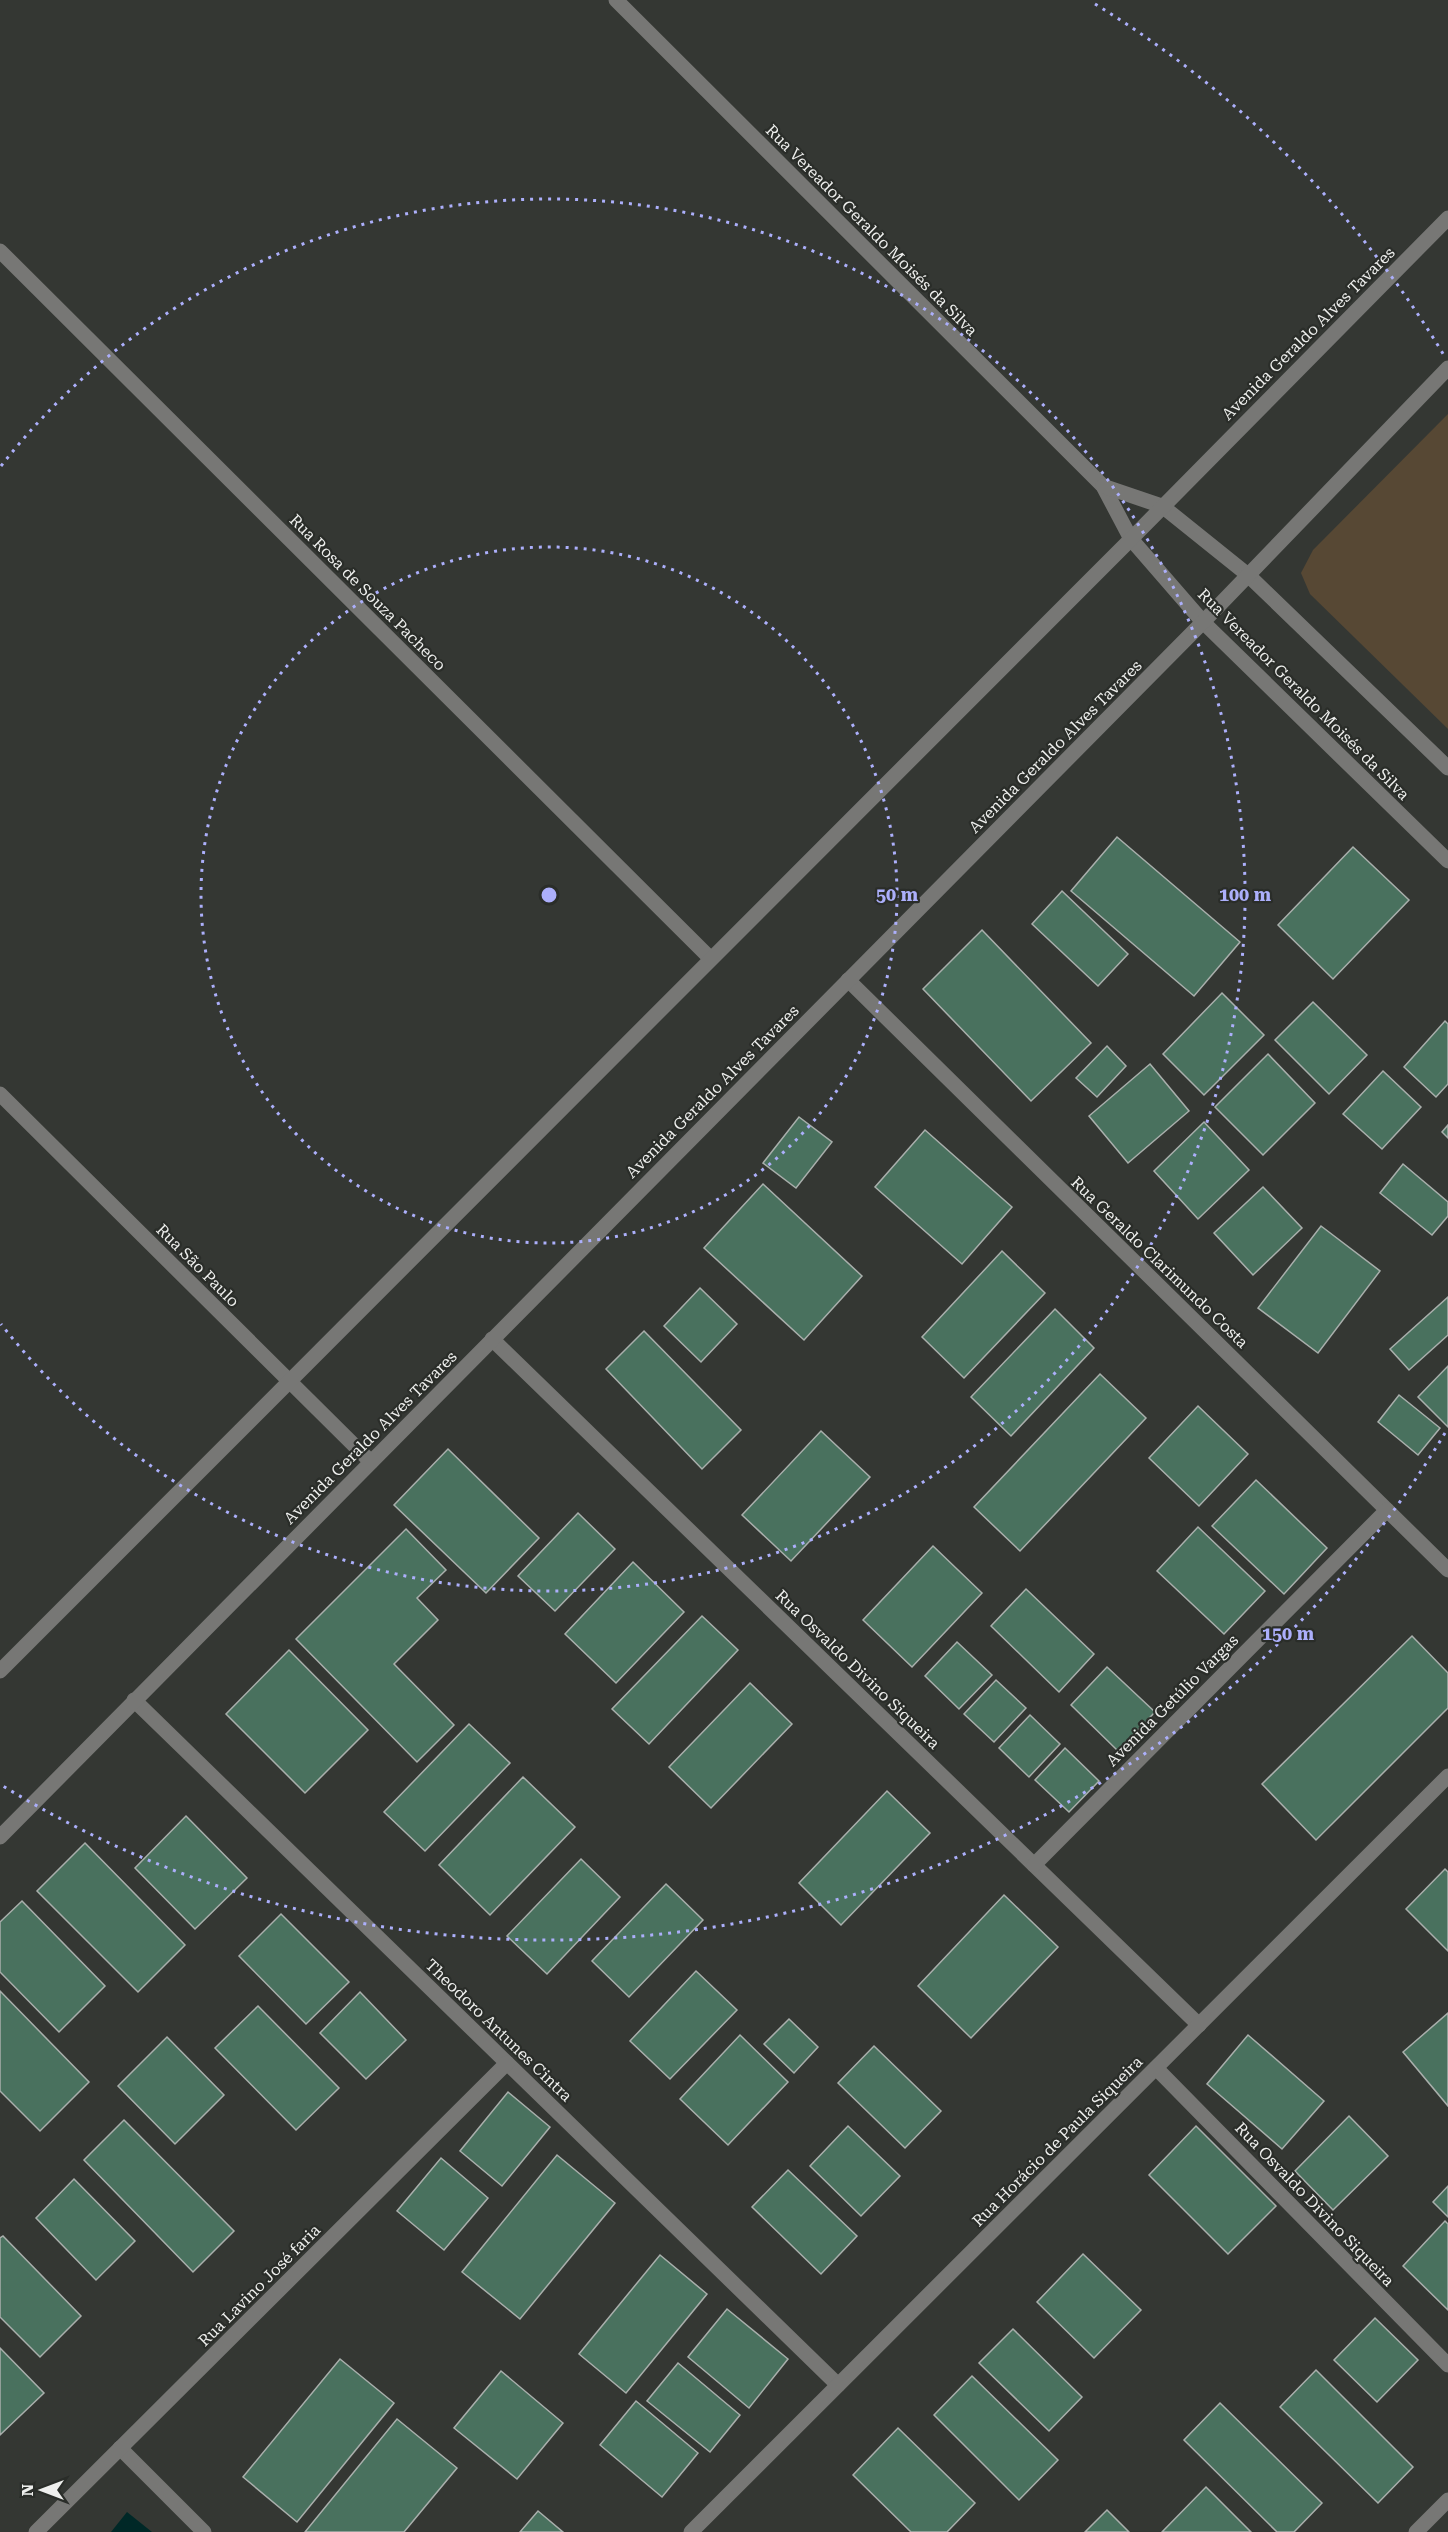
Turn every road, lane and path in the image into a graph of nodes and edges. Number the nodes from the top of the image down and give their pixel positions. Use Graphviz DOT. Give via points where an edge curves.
graph roads {
  1 [pos="616,0"];
  2 [pos="1448,218"];
  3 [pos="0,251"];
  4 [pos="1448,368"];
  5 [pos="1103,486"];
  6 [pos="1162,506"];
  7 [pos="1131,539"];
  8 [pos="1248,575"];
  9 [pos="1203,622"];
  10 [pos="1448,768"];
  11 [pos="1448,861"];
  12 [pos="710,958"];
  13 [pos="848,980"];
  14 [pos="0,1094"];
  15 [pos="492,1339"];
  16 [pos="290,1381"];
  17 [pos="371,1462"];
  18 [pos="1387,1510"];
  19 [pos="1448,1570"];
  20 [pos="0,1671"];
  21 [pos="134,1700"];
  22 [pos="1448,1776"];
  23 [pos="0,1838"];
  24 [pos="1034,1865"];
  25 [pos="1199,2025"];
  26 [pos="507,2063"];
  27 [pos="1156,2068"];
  28 [pos="1448,2365"];
  29 [pos="838,2385"];
  30 [pos="120,2448"];
  31 [pos="1448,2500"];
  32 [pos="36,2532"];
  33 [pos="204,2532"];
  34 [pos="691,2532"];
  35 [pos="1416,2532"];
  1 -- 5 [label="street, Rua Vereador Geraldo Moisés da Silva"];
  2 -- 6 [label="street, Avenida Geraldo Alves Tavares"];
  3 -- 12 [label="street, Rua Rosa de Souza Pacheco"];
  4 -- 8 [label="street, Avenida Geraldo Alves Tavares"];
  5 -- 6 [label="street, Rua Vereador Geraldo Moisés da Silva"];
  5 -- 7 [label="street, Rua Vereador Geraldo Moisés da Silva"];
  6 -- 7 [label="street, Avenida Geraldo Alves Tavares"];
  6 -- 8 [label="street, Rua Vereador Geraldo Moisés da Silva"];
  7 -- 9 [label="street, Rua Vereador Geraldo Moisés da Silva"];
  7 -- 12 [label="street, Avenida Geraldo Alves Tavares"];
  8 -- 9 [label="street, Avenida Geraldo Alves Tavares"];
  8 -- 10 [label="street, Rua Vereador Geraldo Moisés da Silva"];
  9 -- 11 [label="street, Rua Vereador Geraldo Moisés da Silva"];
  9 -- 13 [label="street, Avenida Geraldo Alves Tavares"];
  12 -- 16 [label="street, Avenida Geraldo Alves Tavares"];
  13 -- 15 [label="street, Avenida Geraldo Alves Tavares"];
  13 -- 18 [label="street, Rua Geraldo Clarimundo Costa"];
  14 -- 16 [label="street, Rua São Paulo"];
  15 -- 17 [label="street, Avenida Geraldo Alves Tavares"];
  15 -- 24 [label="street, Rua Osvaldo Divino Siqueira"];
  16 -- 17 [label="street, Rua São Paulo"];
  16 -- 20 [label="street, Avenida Geraldo Alves Tavares"];
  17 -- 21 [label="street, Avenida Geraldo Alves Tavares"];
  18 -- 19 [label="street, Rua Geraldo Clarimundo Costa"];
  18 -- 24 [label="street, Avenida Getúlio Vargas"];
  21 -- 23 [label="street, Avenida Geraldo Alves Tavares"];
  21 -- 26 [label="street, Theodoro Antunes Cintra"];
  22 -- 25 [label="street, Rua Horácio de Paula Siqueira"];
  24 -- 25 [label="street, Rua Osvaldo Divino Siqueira"];
  25 -- 27 [label="street, Rua Horácio de Paula Siqueira"];
  26 -- 29 [label="street, Theodoro Antunes Cintra"];
  26 -- 30 [label="street, Rua Lavino José faria"];
  27 -- 28 [label="street, Rua Osvaldo Divino Siqueira"];
  27 -- 29 [label="street, Rua Horácio de Paula Siqueira"];
  29 -- 34 [label="street, Rua Horácio de Paula Siqueira"];
  30 -- 32 [label="street, Rua Lavino José faria"];
  30 -- 33 [label="street"];
  31 -- 35 [label="street"];
}
